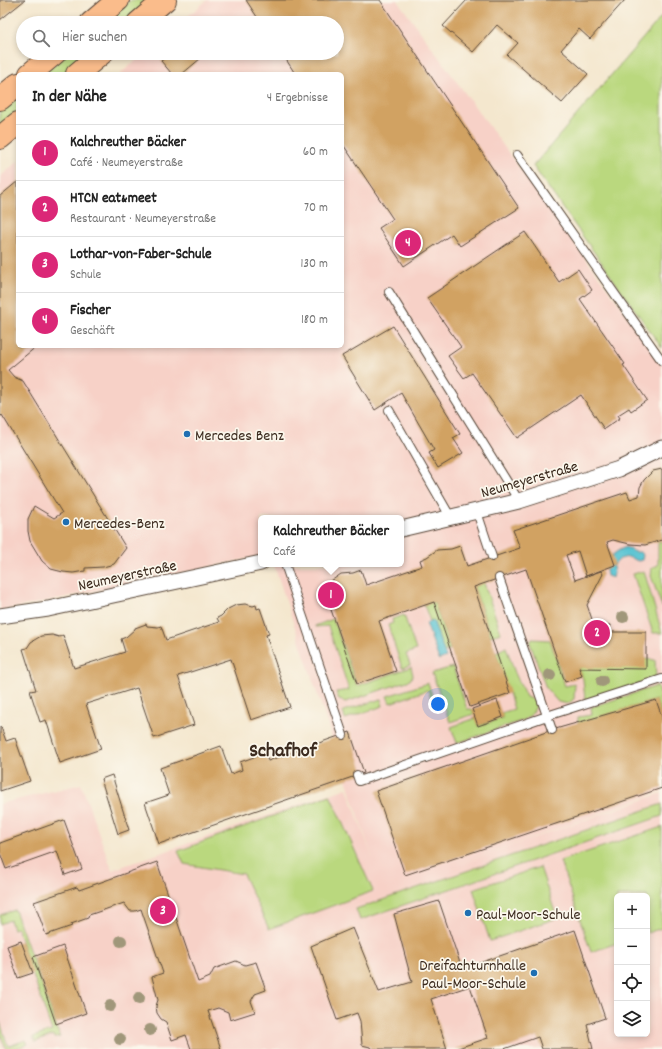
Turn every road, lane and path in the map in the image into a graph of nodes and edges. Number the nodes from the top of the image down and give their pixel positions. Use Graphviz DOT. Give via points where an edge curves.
graph roads {
  1 [pos="118,0"];
  2 [pos="165,0"];
  3 [pos="99,16"];
  4 [pos="146,16"];
  5 [pos="47,60"];
  6 [pos="93,60"];
  7 [pos="32,72"];
  8 [pos="78,72"];
  9 [pos="16,86"];
  10 [pos="0,99"];
  11 [pos="16,125"];
  12 [pos="0,138"];
  13 [pos="518,154"];
  14 [pos="389,292"];
  15 [pos="662,361"];
  16 [pos="389,410"];
  17 [pos="662,448"];
  18 [pos="519,501"];
  19 [pos="477,512"];
  20 [pos="451,518"];
  21 [pos="404,529"];
  22 [pos="492,557"];
  23 [pos="258,563"];
  24 [pos="286,567"];
  25 [pos="500,578"];
  26 [pos="0,616"];
  27 [pos="662,679"];
  28 [pos="548,716"];
  29 [pos="552,730"];
  30 [pos="343,735"];
  31 [pos="356,775"];
  1 -- 3 [label="main road"];
  2 -- 4 [label="main road"];
  5 -- 7 [label="main road"];
  6 -- 8 [label="main road"];
  9 -- 10 [label="main road"];
  11 -- 12 [label="main road"];
  13 -- 15 [label="lane"];
  14 -- 18 [label="lane"];
  16 -- 20 [label="lane"];
  17 -- 18 [label="street, Neumeyerstraße" via="619,469"];
  18 -- 19 [label="street, Neumeyerstraße"];
  19 -- 20 [label="street, Neumeyerstraße"];
  19 -- 22 [label="lane"];
  20 -- 21 [label="street, Neumeyerstraße"];
  23 -- 26 [label="street, Neumeyerstraße" via="56,607"];
  24 -- 30 [label="lane"];
  25 -- 28 [label="lane"];
  27 -- 28 [label="lane"];
  28 -- 29 [label="lane"];
  28 -- 31 [label="lane" via="359,781"];
}
